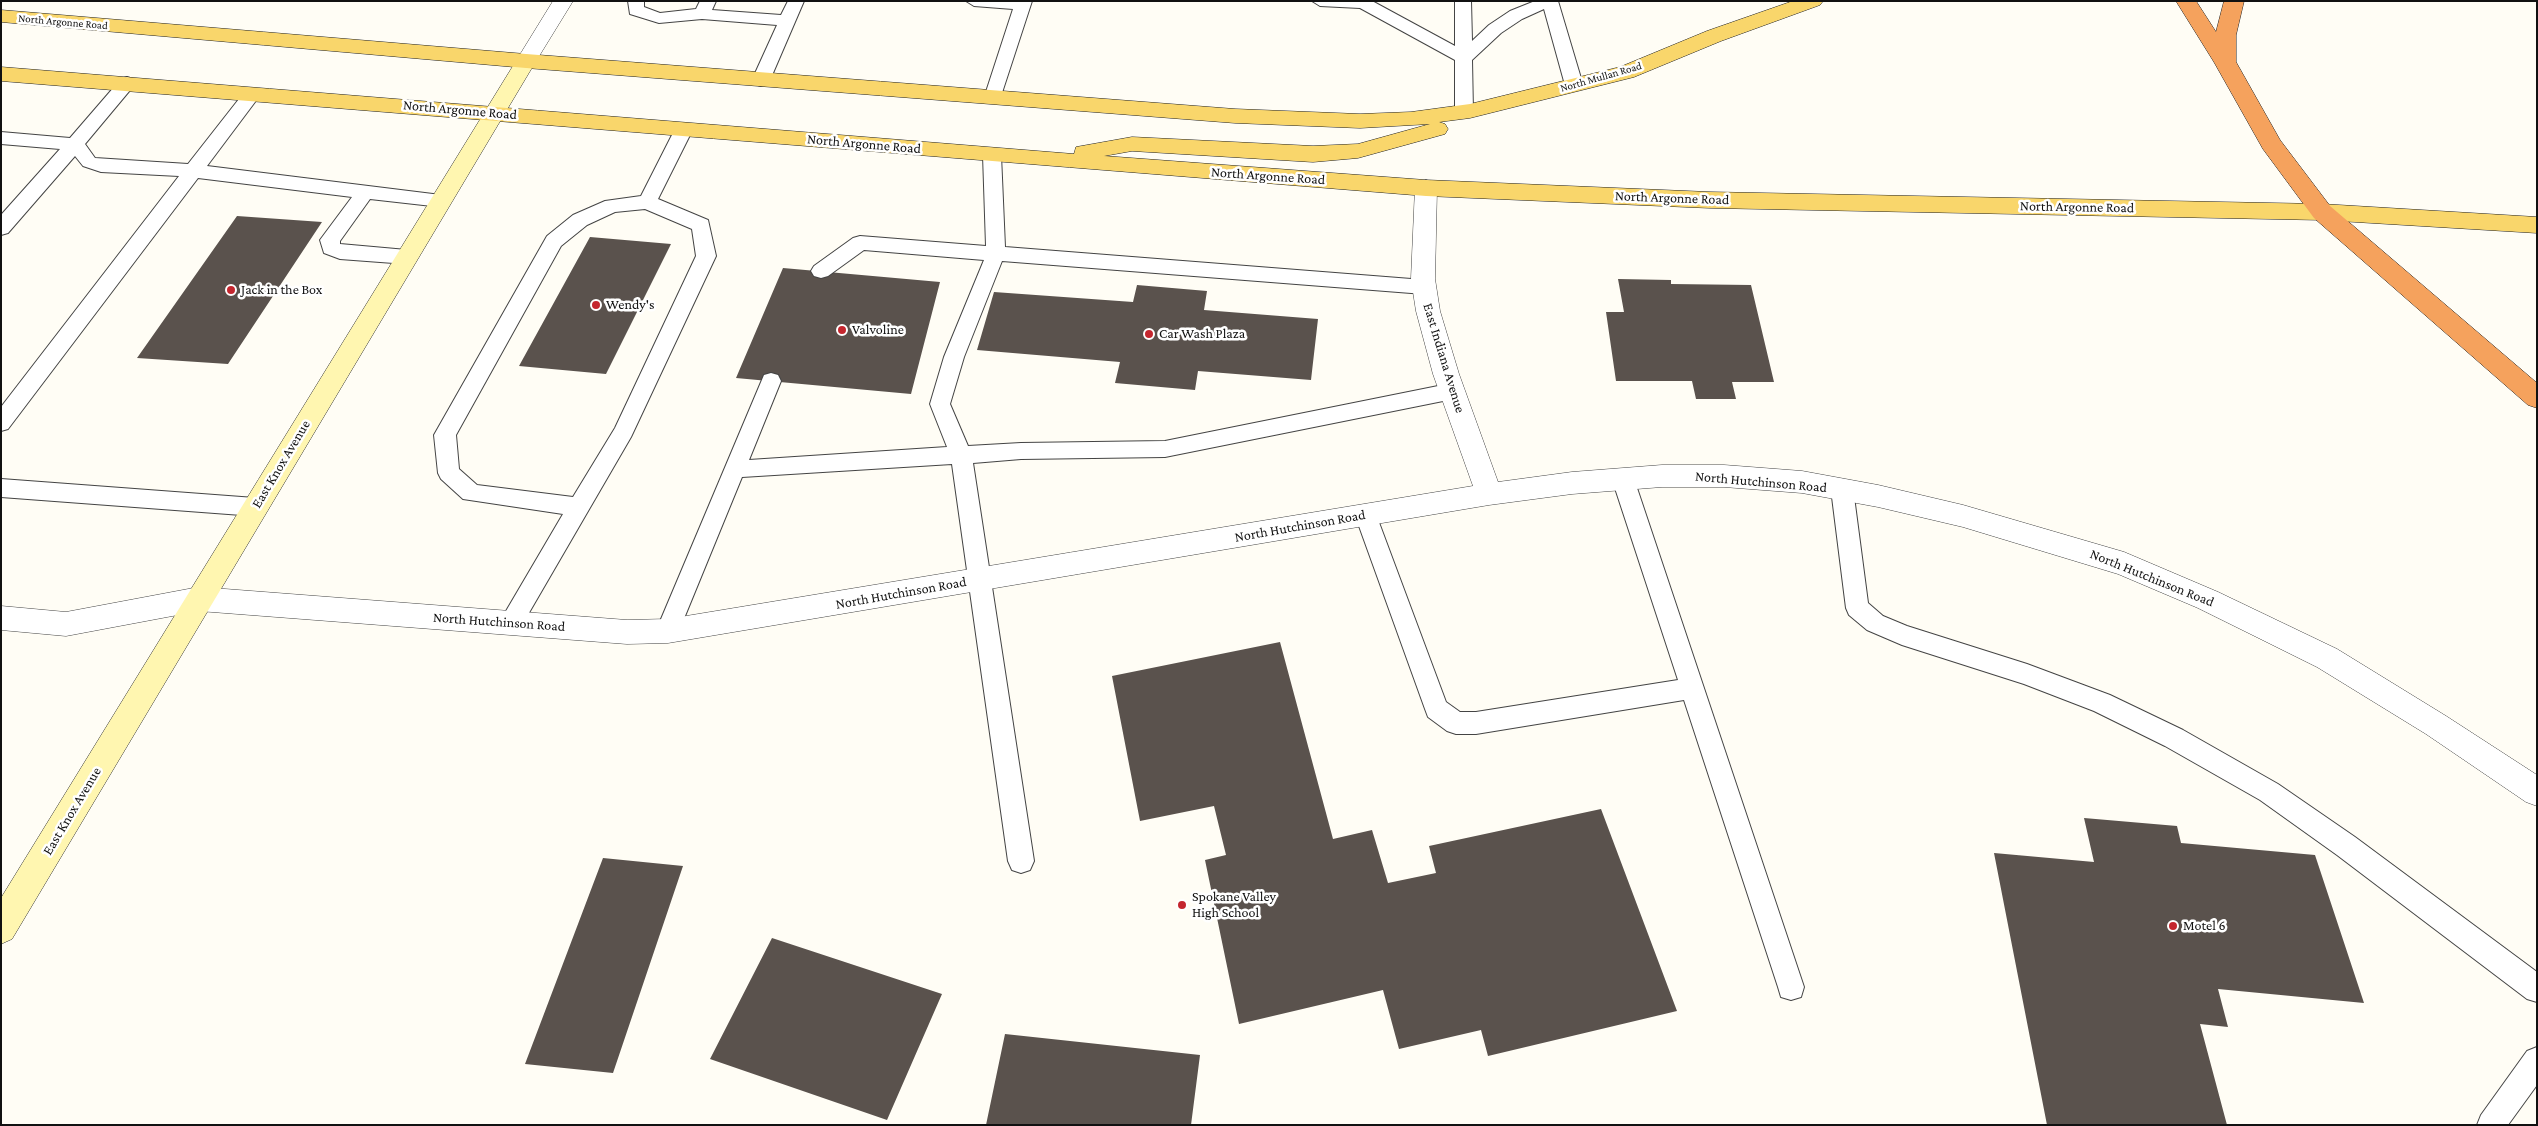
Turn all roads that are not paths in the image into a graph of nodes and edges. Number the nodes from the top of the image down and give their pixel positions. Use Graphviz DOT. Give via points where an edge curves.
graph roads {
  1 [pos="563,1"];
  2 [pos="636,1"];
  3 [pos="796,1"];
  4 [pos="974,1"];
  5 [pos="1320,1"];
  6 [pos="1463,1"];
  7 [pos="1550,1"];
  8 [pos="1812,1"];
  9 [pos="2186,1"];
  10 [pos="2234,1"];
  11 [pos="1023,3"];
  12 [pos="705,8"];
  13 [pos="1,16"];
  14 [pos="787,21"];
  15 [pos="1464,58"];
  16 [pos="526,61"];
  17 [pos="2225,62"];
  18 [pos="1,74"];
  19 [pos="761,80"];
  20 [pos="127,83"];
  21 [pos="1574,85"];
  22 [pos="252,94"];
  23 [pos="993,98"];
  24 [pos="1464,112"];
  25 [pos="494,113"];
  26 [pos="1411,119"];
  27 [pos="684,129"];
  28 [pos="1,138"];
  29 [pos="75,144"];
  30 [pos="992,155"];
  31 [pos="1043,160"];
  32 [pos="194,171"];
  33 [pos="1426,188"];
  34 [pos="365,192"];
  35 [pos="441,201"];
  36 [pos="646,202"];
  37 [pos="10,207"];
  38 [pos="2322,212"];
  39 [pos="2537,226"];
  40 [pos="1,228"];
  41 [pos="996,253"];
  42 [pos="407,257"];
  43 [pos="821,271"];
  44 [pos="1424,288"];
  45 [pos="771,381"];
  46 [pos="1453,391"];
  47 [pos="2537,398"];
  48 [pos="1,423"];
  49 [pos="961,455"];
  50 [pos="736,468"];
  51 [pos="1623,479"];
  52 [pos="1,488"];
  53 [pos="1842,489"];
  54 [pos="1489,494"];
  55 [pos="255,507"];
  56 [pos="579,507"];
  57 [pos="1366,515"];
  58 [pos="978,580"];
  59 [pos="200,600"];
  60 [pos="1,618"];
  61 [pos="511,623"];
  62 [pos="668,631"];
  63 [pos="1692,688"];
  64 [pos="2537,792"];
  65 [pos="1021,862"];
  66 [pos="1,928"];
  67 [pos="1791,987"];
  68 [pos="2537,989"];
  69 [pos="2537,1061"];
  70 [pos="2491,1125"];
  1 -- 16 [label="street, East Knox Avenue"];
  2 -- 12 [label="lane" via="636,10 659,18"];
  3 -- 14 [label="lane"];
  4 -- 11 [label="lane"];
  5 -- 15 [label="lane" via="1364,3"];
  6 -- 15 [label="lane"];
  7 -- 15 [label="lane" via="1516,15 1495,29"];
  7 -- 21 [label="lane"];
  8 -- 21 [label="main road, North Mullan Road" via="1627,72"];
  9 -- 17 [label="highway"];
  10 -- 17 [label="highway" via="2226,35"];
  11 -- 23 [label="lane"];
  12 -- 14 [label="lane"];
  13 -- 16 [label="main road, North Argonne Road"];
  14 -- 19 [label="lane"];
  15 -- 24 [label="lane"];
  16 -- 19 [label="main road, North Argonne Road"];
  16 -- 25 [label="street, East Knox Avenue"];
  17 -- 38 [label="highway" via="2271,144"];
  18 -- 20 [label="main road, North Argonne Road"];
  19 -- 23 [label="main road, North Argonne Road"];
  20 -- 22 [label="main road, North Argonne Road"];
  20 -- 29 [label="lane"];
  21 -- 24 [label="main road, North Mullan Road"];
  22 -- 25 [label="main road, North Argonne Road"];
  22 -- 32 [label="lane"];
  23 -- 26 [label="main road, North Argonne Road" via="1305,120"];
  24 -- 26 [label="main road, North Mullan Road"];
  24 -- 31 [label="main road" via="1437,129 1358,151 1313,154 1132,144"];
  25 -- 27 [label="main road, North Argonne Road"];
  25 -- 35 [label="street, East Knox Avenue"];
  27 -- 30 [label="main road, North Argonne Road"];
  27 -- 36 [label="lane"];
  28 -- 29 [label="lane"];
  29 -- 32 [label="lane" via="90,162 102,166"];
  29 -- 37 [label="lane"];
  30 -- 31 [label="main road, North Argonne Road"];
  30 -- 41 [label="lane"];
  31 -- 33 [label="main road, North Argonne Road"];
  32 -- 34 [label="lane"];
  32 -- 48 [label="lane"];
  33 -- 38 [label="main road, North Argonne Road" via="1710,200"];
  33 -- 44 [label="street, East Indiana Avenue"];
  34 -- 35 [label="lane"];
  34 -- 42 [label="lane" via="330,240 331,248 340,252"];
  35 -- 42 [label="street, East Knox Avenue"];
  36 -- 56 [label="lane" via="701,225 706,256 624,431"];
  36 -- 56 [label="lane" via="612,206 580,220 554,241 445,435 449,473 471,493"];
  37 -- 40 [label="lane"];
  38 -- 39 [label="main road, North Argonne Road"];
  38 -- 47 [label="highway"];
  41 -- 43 [label="lane" via="860,243"];
  41 -- 44 [label="lane"];
  41 -- 49 [label="lane" via="954,357 940,404"];
  42 -- 55 [label="street, East Knox Avenue"];
  44 -- 46 [label="street, East Indiana Avenue"];
  45 -- 50 [label="lane"];
  46 -- 49 [label="lane" via="1165,449"];
  46 -- 54 [label="street, East Indiana Avenue"];
  49 -- 50 [label="lane"];
  49 -- 58 [label="lane"];
  50 -- 62 [label="lane"];
  51 -- 53 [label="street, North Hutchinson Road" via="1724,476 1802,482"];
  51 -- 54 [label="street, North Hutchinson Road"];
  51 -- 63 [label="lane"];
  52 -- 55 [label="lane"];
  53 -- 64 [label="street, North Hutchinson Road" via="1963,516 2050,540 2124,564 2208,600 2327,658"];
  53 -- 68 [label="lane" via="1857,608 1875,623 2102,703 2183,742 2269,792"];
  54 -- 57 [label="street, North Hutchinson Road"];
  55 -- 59 [label="street, East Knox Avenue"];
  56 -- 61 [label="lane"];
  57 -- 58 [label="street, North Hutchinson Road"];
  57 -- 63 [label="lane" via="1437,709 1456,723 1476,723"];
  58 -- 62 [label="street, North Hutchinson Road"];
  58 -- 65 [label="lane"];
  59 -- 60 [label="street, North Hutchinson Road" via="66,624"];
  59 -- 61 [label="street, North Hutchinson Road"];
  59 -- 66 [label="street, East Knox Avenue"];
  61 -- 62 [label="street, North Hutchinson Road" via="627,632"];
  63 -- 67 [label="lane"];
  69 -- 70 [label="lane"];
}
